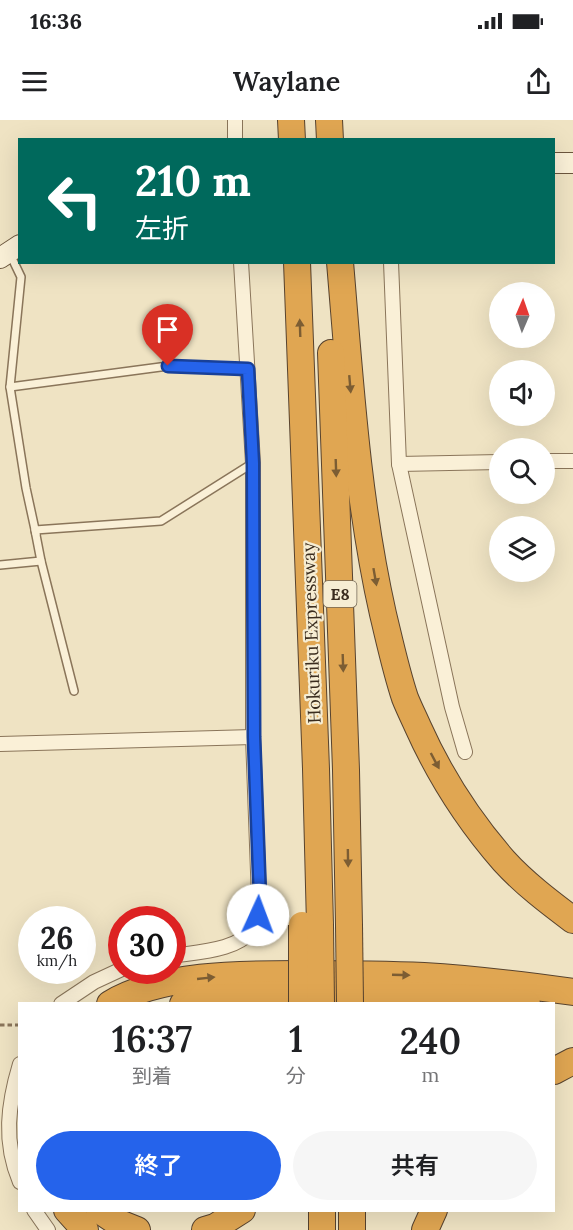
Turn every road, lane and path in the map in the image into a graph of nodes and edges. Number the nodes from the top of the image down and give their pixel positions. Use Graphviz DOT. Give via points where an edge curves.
graph roads {
  1 [pos="235,120"];
  2 [pos="291,120"];
  3 [pos="321,120"];
  4 [pos="328,120"];
  5 [pos="235,138"];
  6 [pos="292,138"];
  7 [pos="322,138"];
  8 [pos="330,138"];
  9 [pos="555,163"];
  10 [pos="573,163"];
  11 [pos="9,252"];
  12 [pos="241,264"];
  13 [pos="297,264"];
  14 [pos="328,264"];
  15 [pos="340,264"];
  16 [pos="391,264"];
  17 [pos="248,369"];
  18 [pos="10,387"];
  19 [pos="555,461"];
  20 [pos="573,461"];
  21 [pos="489,462"];
  22 [pos="253,463"];
  23 [pos="399,464"];
  24 [pos="35,530"];
  25 [pos="41,561"];
  26 [pos="0,565"];
  27 [pos="75,692"];
  28 [pos="254,737"];
  29 [pos="0,744"];
  30 [pos="465,752"];
  31 [pos="573,920"];
  32 [pos="311,925"];
  33 [pos="186,954"];
  34 [pos="108,976"];
  35 [pos="573,992"];
  36 [pos="64,1002"];
  37 [pos="113,1002"];
  38 [pos="198,1002"];
  39 [pos="302,1002"];
  40 [pos="321,1002"];
  41 [pos="350,1002"];
  42 [pos="511,1002"];
  43 [pos="555,1007"];
  44 [pos="573,1009"];
  45 [pos="0,1025"];
  46 [pos="18,1025"];
  47 [pos="573,1061"];
  48 [pos="555,1070"];
  49 [pos="18,1072"];
  50 [pos="18,1177"];
  51 [pos="35,1212"];
  52 [pos="70,1212"];
  53 [pos="102,1212"];
  54 [pos="239,1212"];
  55 [pos="322,1212"];
  56 [pos="352,1212"];
  57 [pos="433,1212"];
  58 [pos="48,1230"];
  59 [pos="85,1230"];
  60 [pos="137,1230"];
  61 [pos="204,1230"];
  62 [pos="322,1230"];
  63 [pos="352,1230"];
  64 [pos="425,1230"];
  1 -- 5 [label="street"];
  2 -- 6 [label="highway"];
  3 -- 7 [label="highway"];
  4 -- 8 [label="highway"];
  9 -- 10 [label="street"];
  11 -- 18 [label="lane" via="21,277"];
  12 -- 17 [label="street"];
  32 -- 13 [label="highway, Hokuriku Expressway / E8, one-way" via="309,575"];
  14 -- 41 [label="highway, Hokuriku Expressway / E8, one-way, bridge"];
  15 -- 31 [label="highway, one-way" via="362,497 376,581 406,700 450,789 477,827 505,862"];
  16 -- 23 [label="street"];
  17 -- 18 [label="lane" via="168,366"];
  17 -- 22 [label="street"];
  18 -- 24 [label="lane"];
  19 -- 20 [label="street"];
  21 -- 23 [label="street"];
  22 -- 24 [label="lane" via="161,521"];
  22 -- 28 [label="street"];
  23 -- 30 [label="street"];
  24 -- 25 [label="lane"];
  25 -- 26 [label="lane"];
  25 -- 27 [label="lane"];
  28 -- 29 [label="street"];
  28 -- 33 [label="street" via="258,915 242,940"];
  32 -- 39 [label="highway, bridge"];
  32 -- 40 [label="highway, Hokuriku Expressway / E8, bridge"];
  34 -- 36 [label="street"];
  37 -- 35 [label="highway, one-way" via="147,988 225,976 423,976"];
  38 -- 42 [label="highway" via="276,994 365,993"];
  43 -- 44 [label="highway"];
  45 -- 46 [label="path"];
  47 -- 48 [label="highway"];
  49 -- 50 [label="street" via="9,1110 9,1140"];
  51 -- 58 [label="street"];
  52 -- 59 [label="highway"];
  53 -- 60 [label="highway"];
  54 -- 61 [label="highway"];
  55 -- 62 [label="highway"];
  56 -- 63 [label="highway"];
  57 -- 64 [label="highway"];
}
